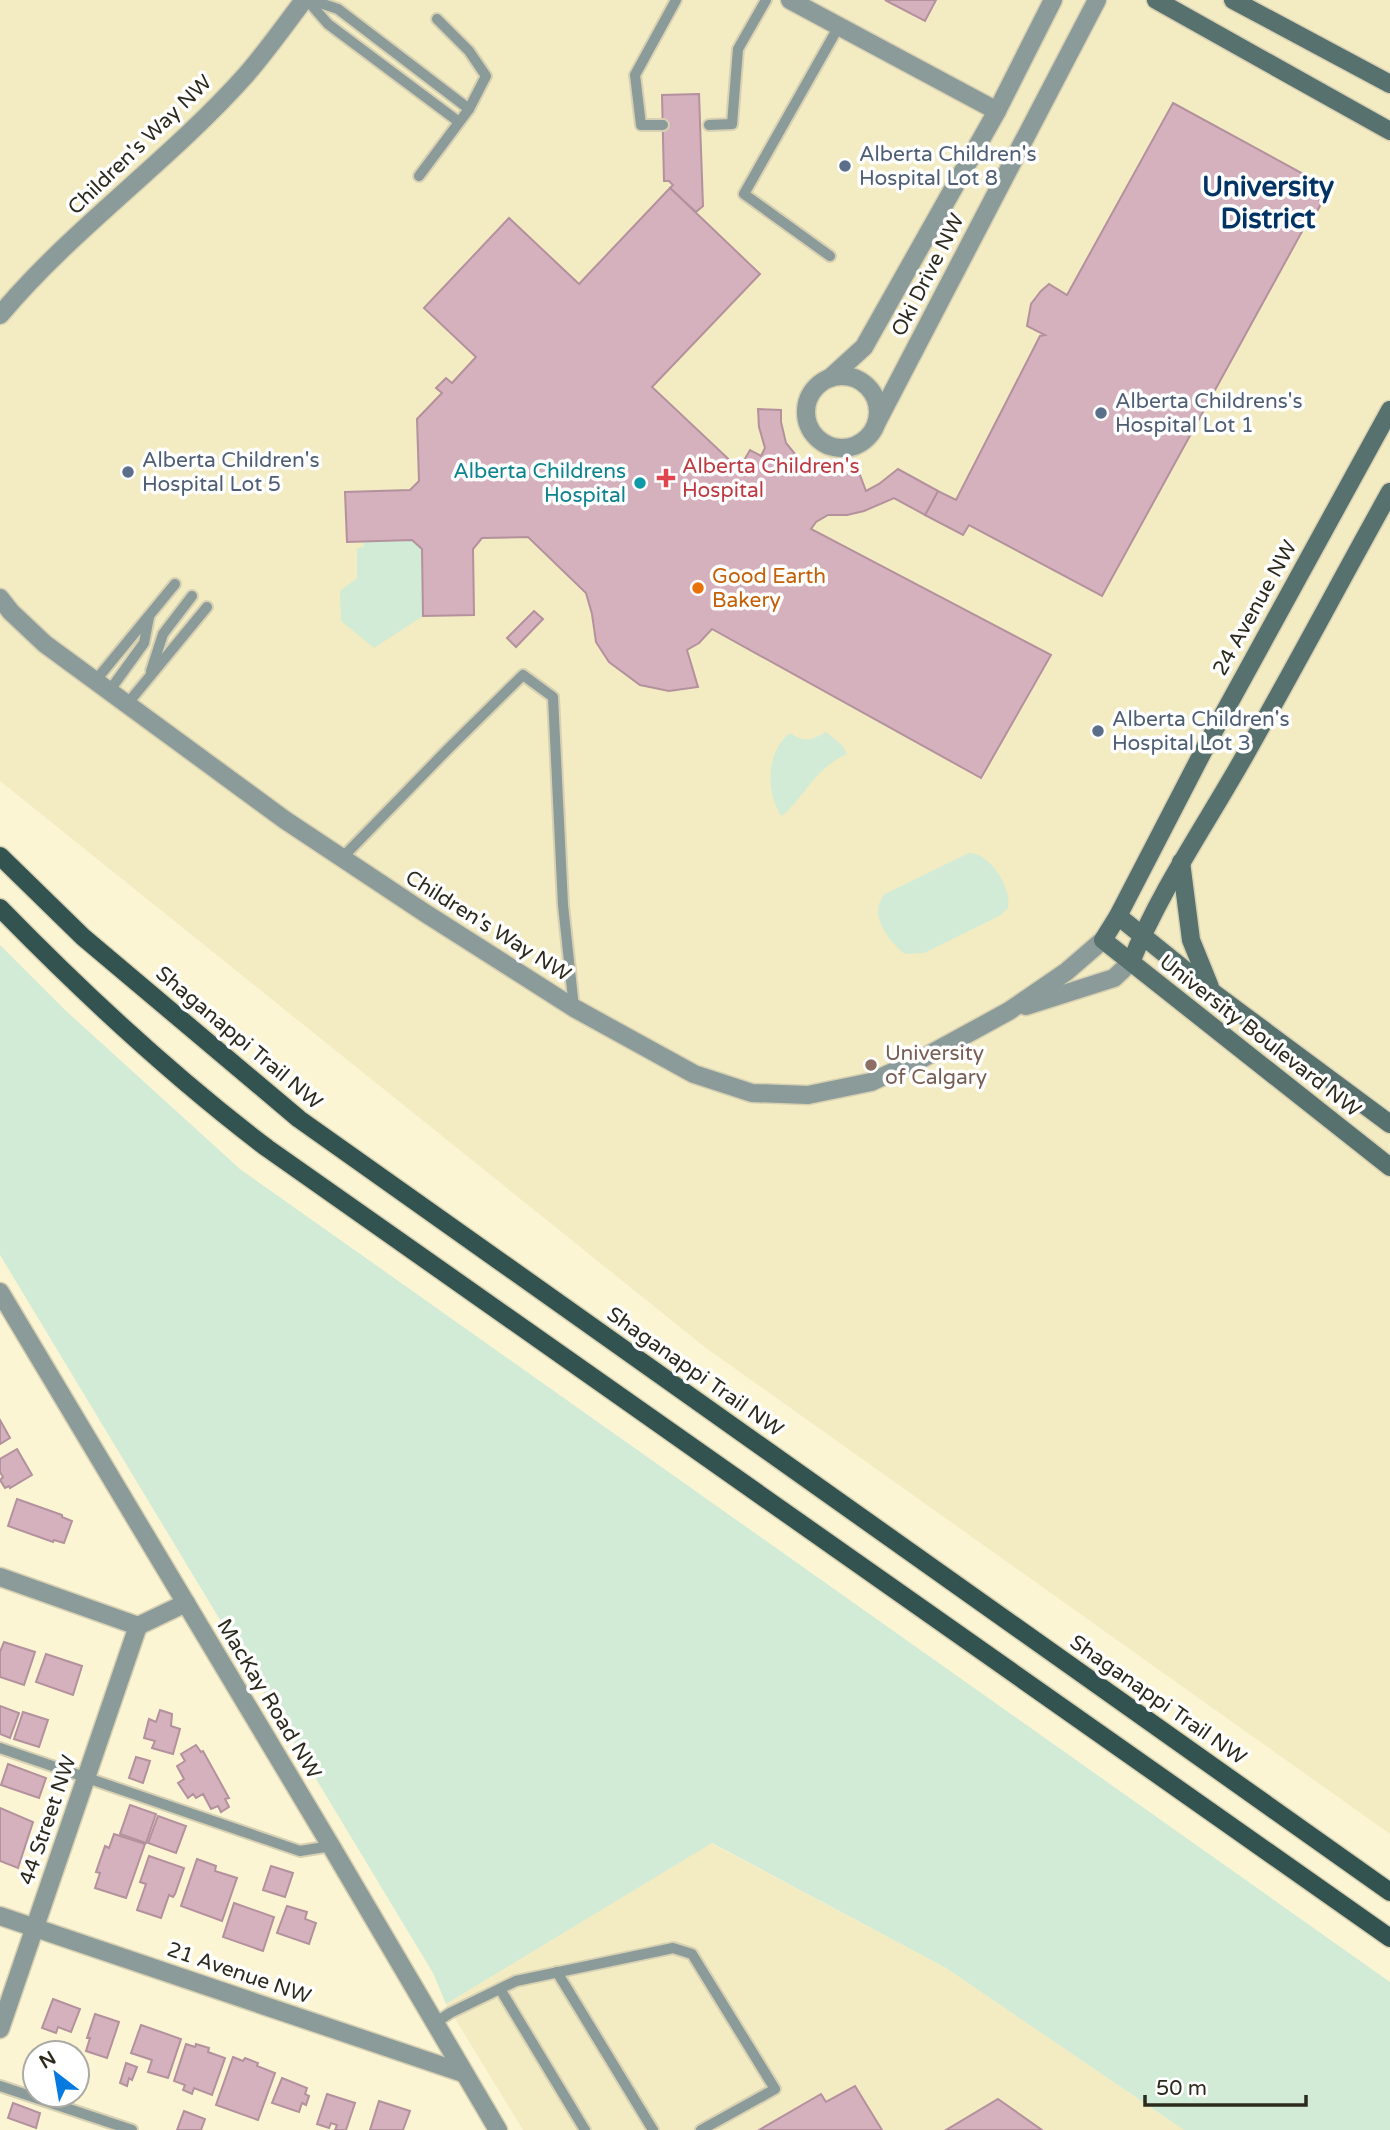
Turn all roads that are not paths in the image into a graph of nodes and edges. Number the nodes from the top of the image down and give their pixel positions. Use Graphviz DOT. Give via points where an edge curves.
graph roads {
  1 [pos="308,0"];
  2 [pos="676,0"];
  3 [pos="766,0"];
  4 [pos="790,0"];
  5 [pos="1053,0"];
  6 [pos="1097,0"];
  7 [pos="1156,0"];
  8 [pos="1233,0"];
  9 [pos="437,19"];
  10 [pos="839,26"];
  11 [pos="1390,84"];
  12 [pos="470,108"];
  13 [pos="997,111"];
  14 [pos="459,122"];
  15 [pos="663,125"];
  16 [pos="709,125"];
  17 [pos="1390,131"];
  18 [pos="419,176"];
  19 [pos="830,256"];
  20 [pos="0,315"];
  21 [pos="830,378"];
  22 [pos="1390,410"];
  23 [pos="877,422"];
  24 [pos="1390,492"];
  25 [pos="175,584"];
  26 [pos="192,596"];
  27 [pos="0,598"];
  28 [pos="207,607"];
  29 [pos="150,614"];
  30 [pos="150,677"];
  31 [pos="103,685"];
  32 [pos="128,703"];
  33 [pos="0,856"];
  34 [pos="341,859"];
  35 [pos="1181,861"];
  36 [pos="0,908"];
  37 [pos="1118,916"];
  38 [pos="1143,934"];
  39 [pos="1103,940"];
  40 [pos="1131,962"];
  41 [pos="1211,990"];
  42 [pos="574,1008"];
  43 [pos="1009,1011"];
  44 [pos="1390,1124"];
  45 [pos="1390,1167"];
  46 [pos="0,1292"];
  47 [pos="0,1577"];
  48 [pos="186,1603"];
  49 [pos="138,1626"];
  50 [pos="0,1748"];
  51 [pos="87,1778"];
  52 [pos="331,1846"];
  53 [pos="1390,1892"];
  54 [pos="0,1916"];
  55 [pos="35,1928"];
  56 [pos="1390,1938"];
  57 [pos="557,1972"];
  58 [pos="500,1989"];
  59 [pos="435,2023"];
  60 [pos="0,2029"];
  61 [pos="463,2073"];
  62 [pos="0,2086"];
  63 [pos="132,2130"];
  64 [pos="498,2130"];
  65 [pos="585,2130"];
  66 [pos="653,2130"];
  67 [pos="701,2130"];
  1 -- 12 [label="lane" via="338,9"];
  1 -- 14 [label="lane" via="328,24"];
  1 -- 20 [label="street, Children's Way NW" via="244,76"];
  2 -- 15 [label="lane" via="635,75 641,125"];
  3 -- 16 [label="lane" via="738,49 732,124"];
  4 -- 10 [label="street"];
  5 -- 13 [label="street, Oki Drive NW"];
  6 -- 23 [label="street, Oki Drive NW"];
  7 -- 17 [label="street"];
  8 -- 11 [label="street"];
  9 -- 12 [label="lane" via="486,76"];
  10 -- 13 [label="street"];
  10 -- 19 [label="lane" via="744,194"];
  12 -- 14 [label="lane"];
  13 -- 21 [label="street, Oki Drive NW" via="864,347"];
  14 -- 18 [label="lane"];
  21 -- 23 [label="street" via="842,375 863,382 876,399"];
  21 -- 23 [label="street" via="811,393 807,404 810,428 818,438 828,445 852,447 863,442"];
  22 -- 37 [label="street, 24 Avenue NW" via="1214,730"];
  24 -- 35 [label="street"];
  25 -- 29 [label="lane"];
  26 -- 30 [label="lane" via="163,634"];
  27 -- 31 [label="street, Children's Way NW" via="45,644"];
  28 -- 30 [label="lane"];
  29 -- 31 [label="lane"];
  29 -- 31 [label="lane" via="144,643"];
  30 -- 32 [label="lane"];
  31 -- 32 [label="street, Children's Way NW"];
  32 -- 34 [label="street, Children's Way NW"];
  33 -- 53 [label="main road, Shaganappi Trail NW" via="83,937 299,1119"];
  34 -- 42 [label="street, Children's Way NW"];
  34 -- 42 [label="lane" via="523,675 553,697 563,905"];
  35 -- 38 [label="street"];
  35 -- 41 [label="street" via="1191,940"];
  36 -- 56 [label="main road" via="50,960 204,1100 267,1148"];
  37 -- 38 [label="street, University Boulevard NW"];
  37 -- 39 [label="street, 24 Avenue NW"];
  38 -- 40 [label="street"];
  38 -- 41 [label="street, University Boulevard NW"];
  39 -- 40 [label="street, University Boulevard NW"];
  39 -- 43 [label="street, Children's Way NW"];
  40 -- 43 [label="street, Children's Way NW" via="1114,978"];
  40 -- 45 [label="street, University Boulevard NW"];
  41 -- 44 [label="street, University Boulevard NW"];
  42 -- 43 [label="street, Children's Way NW" via="694,1074 752,1093 808,1095 871,1082"];
  46 -- 48 [label="street, MacKay Road NW"];
  47 -- 49 [label="street"];
  48 -- 49 [label="street"];
  48 -- 52 [label="street, MacKay Road NW"];
  49 -- 51 [label="street, 44 Street NW"];
  50 -- 51 [label="lane"];
  51 -- 52 [label="lane" via="300,1851"];
  51 -- 55 [label="street, 44 Street NW"];
  52 -- 59 [label="street, MacKay Road NW"];
  54 -- 55 [label="street, 21 Avenue NW"];
  55 -- 60 [label="street, 44 Street NW"];
  55 -- 61 [label="street, 21 Avenue NW"];
  57 -- 58 [label="lane"];
  57 -- 66 [label="lane"];
  57 -- 67 [label="lane" via="673,1948 692,1954 775,2089"];
  58 -- 59 [label="lane"];
  58 -- 65 [label="lane"];
  59 -- 61 [label="street, MacKay Road NW"];
  61 -- 64 [label="street, MacKay Road NW"];
  62 -- 63 [label="lane"];
}
